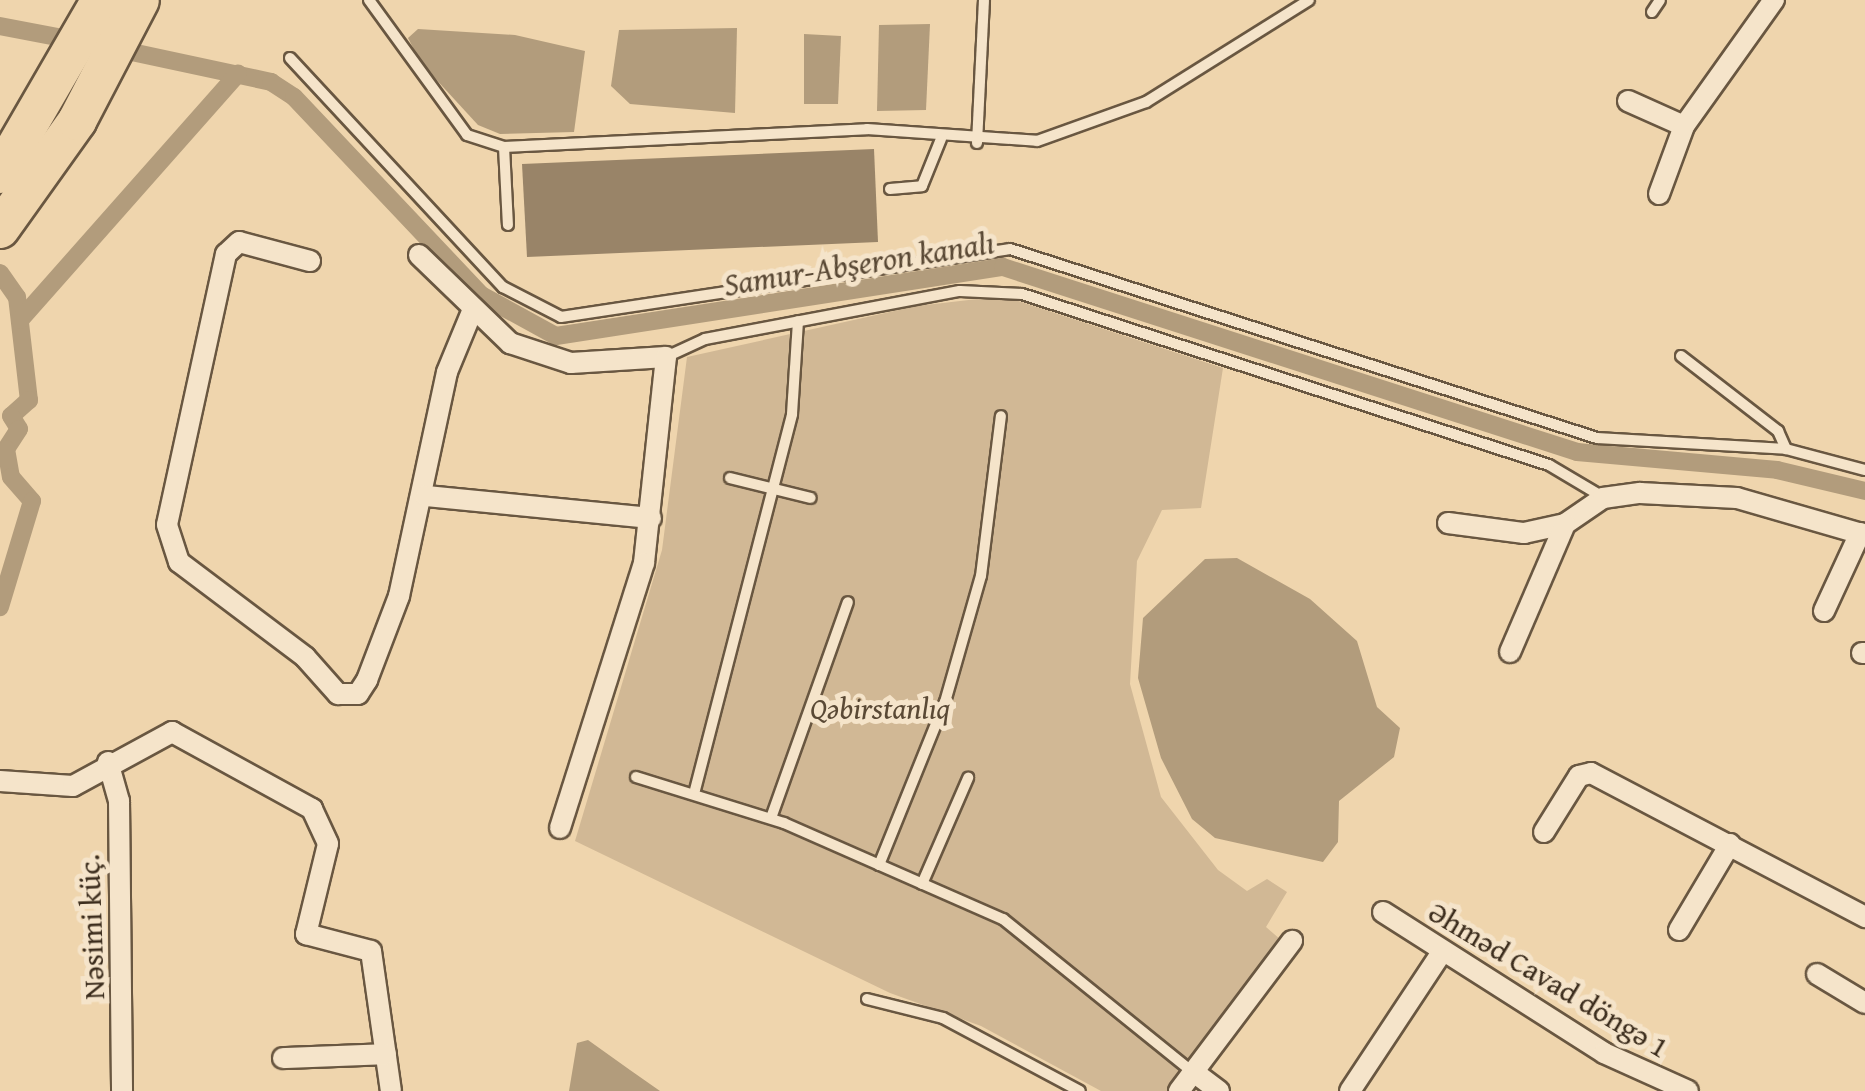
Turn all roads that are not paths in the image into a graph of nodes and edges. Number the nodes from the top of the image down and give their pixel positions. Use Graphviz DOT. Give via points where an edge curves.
graph roads {
  1 [pos="101,0"];
  2 [pos="140,0"];
  3 [pos="369,0"];
  4 [pos="984,0"];
  5 [pos="1308,0"];
  6 [pos="1660,0"];
  7 [pos="1774,0"];
  8 [pos="1652,12"];
  9 [pos="290,58"];
  10 [pos="1628,101"];
  11 [pos="1684,126"];
  12 [pos="941,139"];
  13 [pos="977,143"];
  14 [pos="504,147"];
  15 [pos="0,174"];
  16 [pos="890,189"];
  17 [pos="1659,194"];
  18 [pos="508,224"];
  19 [pos="0,229"];
  20 [pos="419,256"];
  21 [pos="310,261"];
  22 [pos="471,314"];
  23 [pos="798,321"];
  24 [pos="1682,356"];
  25 [pos="666,357"];
  26 [pos="1002,416"];
  27 [pos="1786,449"];
  28 [pos="1865,470"];
  29 [pos="730,478"];
  30 [pos="771,487"];
  31 [pos="426,496"];
  32 [pos="812,498"];
  33 [pos="1603,498"];
  34 [pos="651,518"];
  35 [pos="1448,523"];
  36 [pos="1565,524"];
  37 [pos="1863,534"];
  38 [pos="848,602"];
  39 [pos="1824,611"];
  40 [pos="1510,652"];
  41 [pos="108,762"];
  42 [pos="636,777"];
  43 [pos="968,778"];
  44 [pos="0,781"];
  45 [pos="695,790"];
  46 [pos="772,818"];
  47 [pos="560,828"];
  48 [pos="1544,832"];
  49 [pos="1730,844"];
  50 [pos="879,865"];
  51 [pos="922,884"];
  52 [pos="1383,912"];
  53 [pos="1865,917"];
  54 [pos="1679,930"];
  55 [pos="1292,941"];
  56 [pos="1442,952"];
  57 [pos="1818,974"];
  58 [pos="867,999"];
  59 [pos="1865,1003"];
  60 [pos="386,1054"];
  61 [pos="283,1058"];
  62 [pos="1195,1073"];
  63 [pos="1638,1083"];
  64 [pos="122,1091"];
  65 [pos="392,1091"];
  66 [pos="1080,1091"];
  67 [pos="1179,1091"];
  68 [pos="1219,1091"];
  69 [pos="1350,1091"];
  70 [pos="1688,1091"];
  1 -- 15 [label="highway"];
  2 -- 19 [label="highway" via="77,122"];
  3 -- 14 [label="lane" via="467,135"];
  4 -- 13 [label="lane"];
  5 -- 13 [label="lane" via="1094,126"];
  6 -- 8 [label="lane"];
  7 -- 11 [label="street"];
  9 -- 27 [label="lane" via="502,287 562,318 1010,249 1597,438"];
  10 -- 11 [label="street"];
  11 -- 17 [label="street"];
  12 -- 13 [label="lane"];
  12 -- 14 [label="lane" via="867,130"];
  12 -- 16 [label="lane" via="922,186"];
  14 -- 18 [label="lane"];
  20 -- 22 [label="street"];
  21 -- 31 [label="street" via="239,242 226,254 170,544 194,574 305,657 330,691 349,696 367,680"];
  22 -- 25 [label="street" via="510,343 572,363"];
  22 -- 31 [label="street" via="447,372"];
  23 -- 25 [label="lane" via="683,344"];
  23 -- 30 [label="lane" via="792,414"];
  23 -- 33 [label="lane" via="960,291 1022,294 1549,465"];
  24 -- 27 [label="lane" via="1778,432"];
  25 -- 34 [label="street"];
  26 -- 50 [label="lane" via="998,486 970,614"];
  27 -- 28 [label="lane"];
  29 -- 30 [label="lane"];
  30 -- 32 [label="lane"];
  30 -- 45 [label="lane"];
  31 -- 34 [label="street"];
  33 -- 36 [label="street"];
  33 -- 37 [label="street" via="1736,498"];
  34 -- 47 [label="street" via="614,676"];
  35 -- 36 [label="street" via="1524,533"];
  36 -- 40 [label="street"];
  37 -- 39 [label="street"];
  38 -- 46 [label="lane"];
  41 -- 44 [label="street" via="73,786"];
  41 -- 60 [label="street" via="153,736 189,734 319,817 328,844 306,934 372,951"];
  41 -- 64 [label="street, Nəsimi küç." via="119,801"];
  42 -- 45 [label="lane"];
  43 -- 51 [label="lane"];
  45 -- 46 [label="lane"];
  46 -- 50 [label="lane"];
  48 -- 49 [label="street" via="1579,776 1591,773"];
  49 -- 53 [label="street"];
  49 -- 54 [label="street"];
  50 -- 51 [label="lane"];
  51 -- 62 [label="lane" via="1040,944 1091,998"];
  52 -- 56 [label="street, Əhməd Cavad döngə 1"];
  55 -- 62 [label="street"];
  56 -- 63 [label="street, Əhməd Cavad döngə 1"];
  56 -- 69 [label="street"];
  57 -- 59 [label="street"];
  58 -- 66 [label="lane" via="944,1018"];
  60 -- 61 [label="street"];
  60 -- 65 [label="street"];
  62 -- 67 [label="street"];
  62 -- 68 [label="street"];
  63 -- 70 [label="street, Əhməd Cavad döngə 1"];
}
